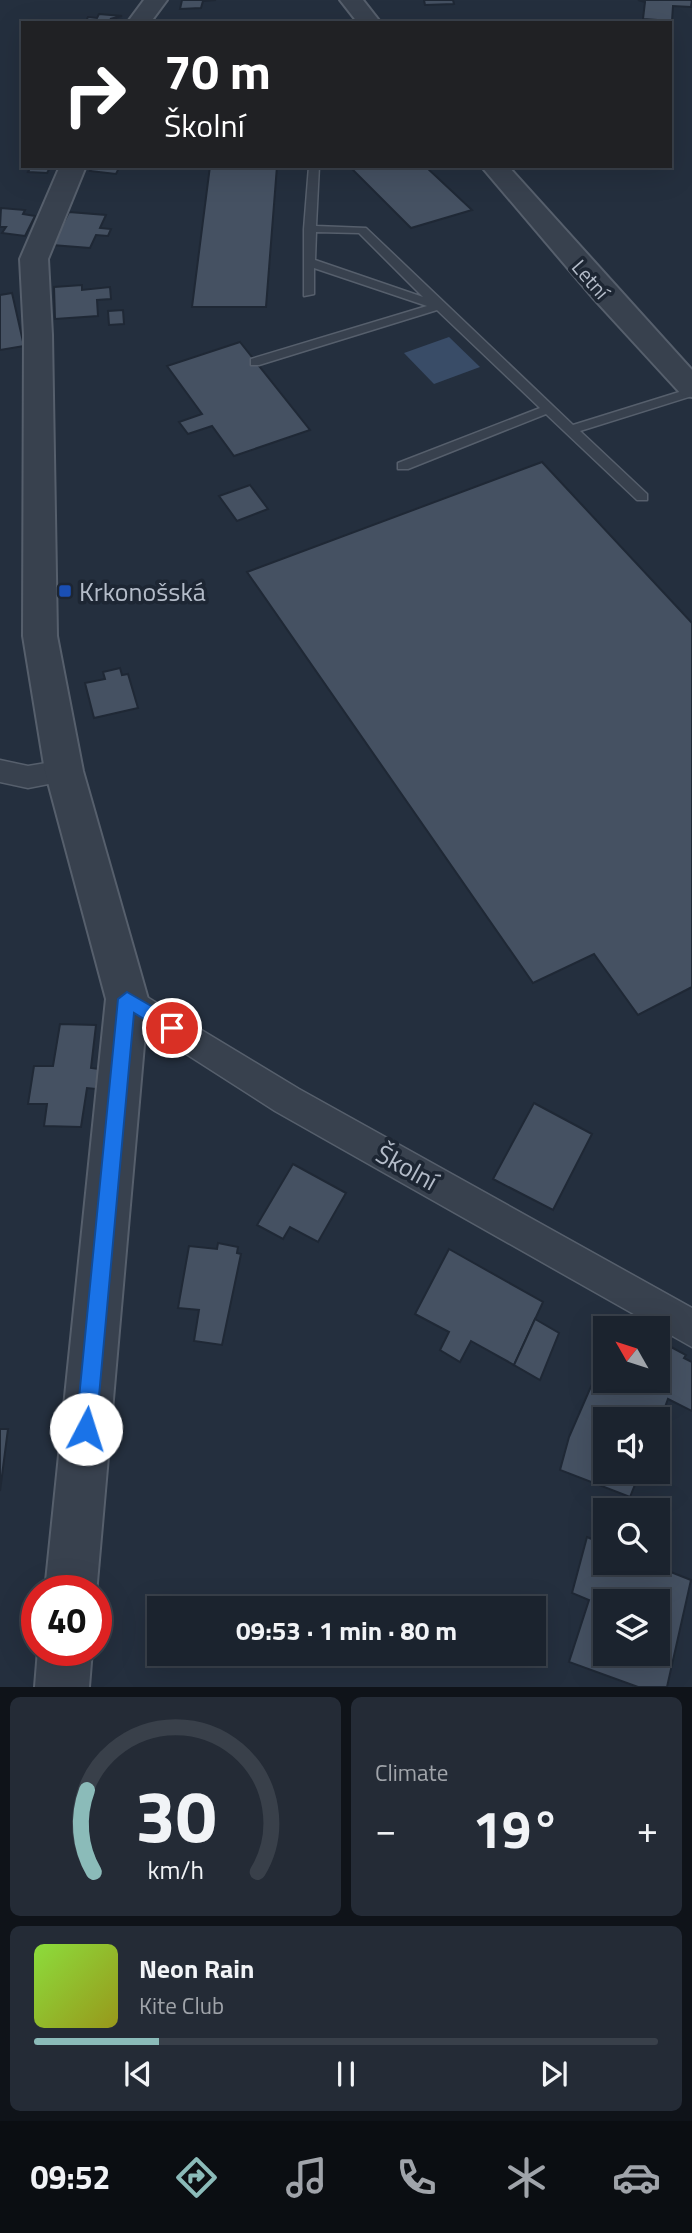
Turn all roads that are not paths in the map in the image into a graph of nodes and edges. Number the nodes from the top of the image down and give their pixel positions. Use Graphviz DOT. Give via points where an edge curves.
graph roads {
  1 [pos="156,0"];
  2 [pos="351,0"];
  3 [pos="140,21"];
  4 [pos="368,21"];
  5 [pos="72,168"];
  6 [pos="314,168"];
  7 [pos="496,168"];
  8 [pos="309,229"];
  9 [pos="309,262"];
  10 [pos="307,294"];
  11 [pos="439,306"];
  12 [pos="255,362"];
  13 [pos="692,390"];
  14 [pos="548,409"];
  15 [pos="570,430"];
  16 [pos="403,466"];
  17 [pos="642,497"];
  18 [pos="0,771"];
  19 [pos="64,771"];
  20 [pos="127,999"];
  21 [pos="692,1328"];
  22 [pos="73,1575"];
  23 [pos="64,1666"];
  24 [pos="62,1687"];
  1 -- 3 [label="street"];
  2 -- 4 [label="street"];
  5 -- 19 [label="street" via="34,259 40,636"];
  6 -- 8 [label="lane"];
  7 -- 13 [label="street, Letní"];
  8 -- 9 [label="lane"];
  8 -- 11 [label="lane" via="362,230"];
  9 -- 10 [label="lane"];
  9 -- 11 [label="lane"];
  11 -- 12 [label="lane"];
  11 -- 14 [label="lane"];
  13 -- 15 [label="lane"];
  14 -- 15 [label="lane"];
  14 -- 16 [label="lane"];
  15 -- 17 [label="lane"];
  18 -- 19 [label="street" via="28,776"];
  19 -- 20 [label="street"];
  20 -- 21 [label="street, Školní" via="286,1100"];
  20 -- 22 [label="street"];
  23 -- 24 [label="street"];
}
